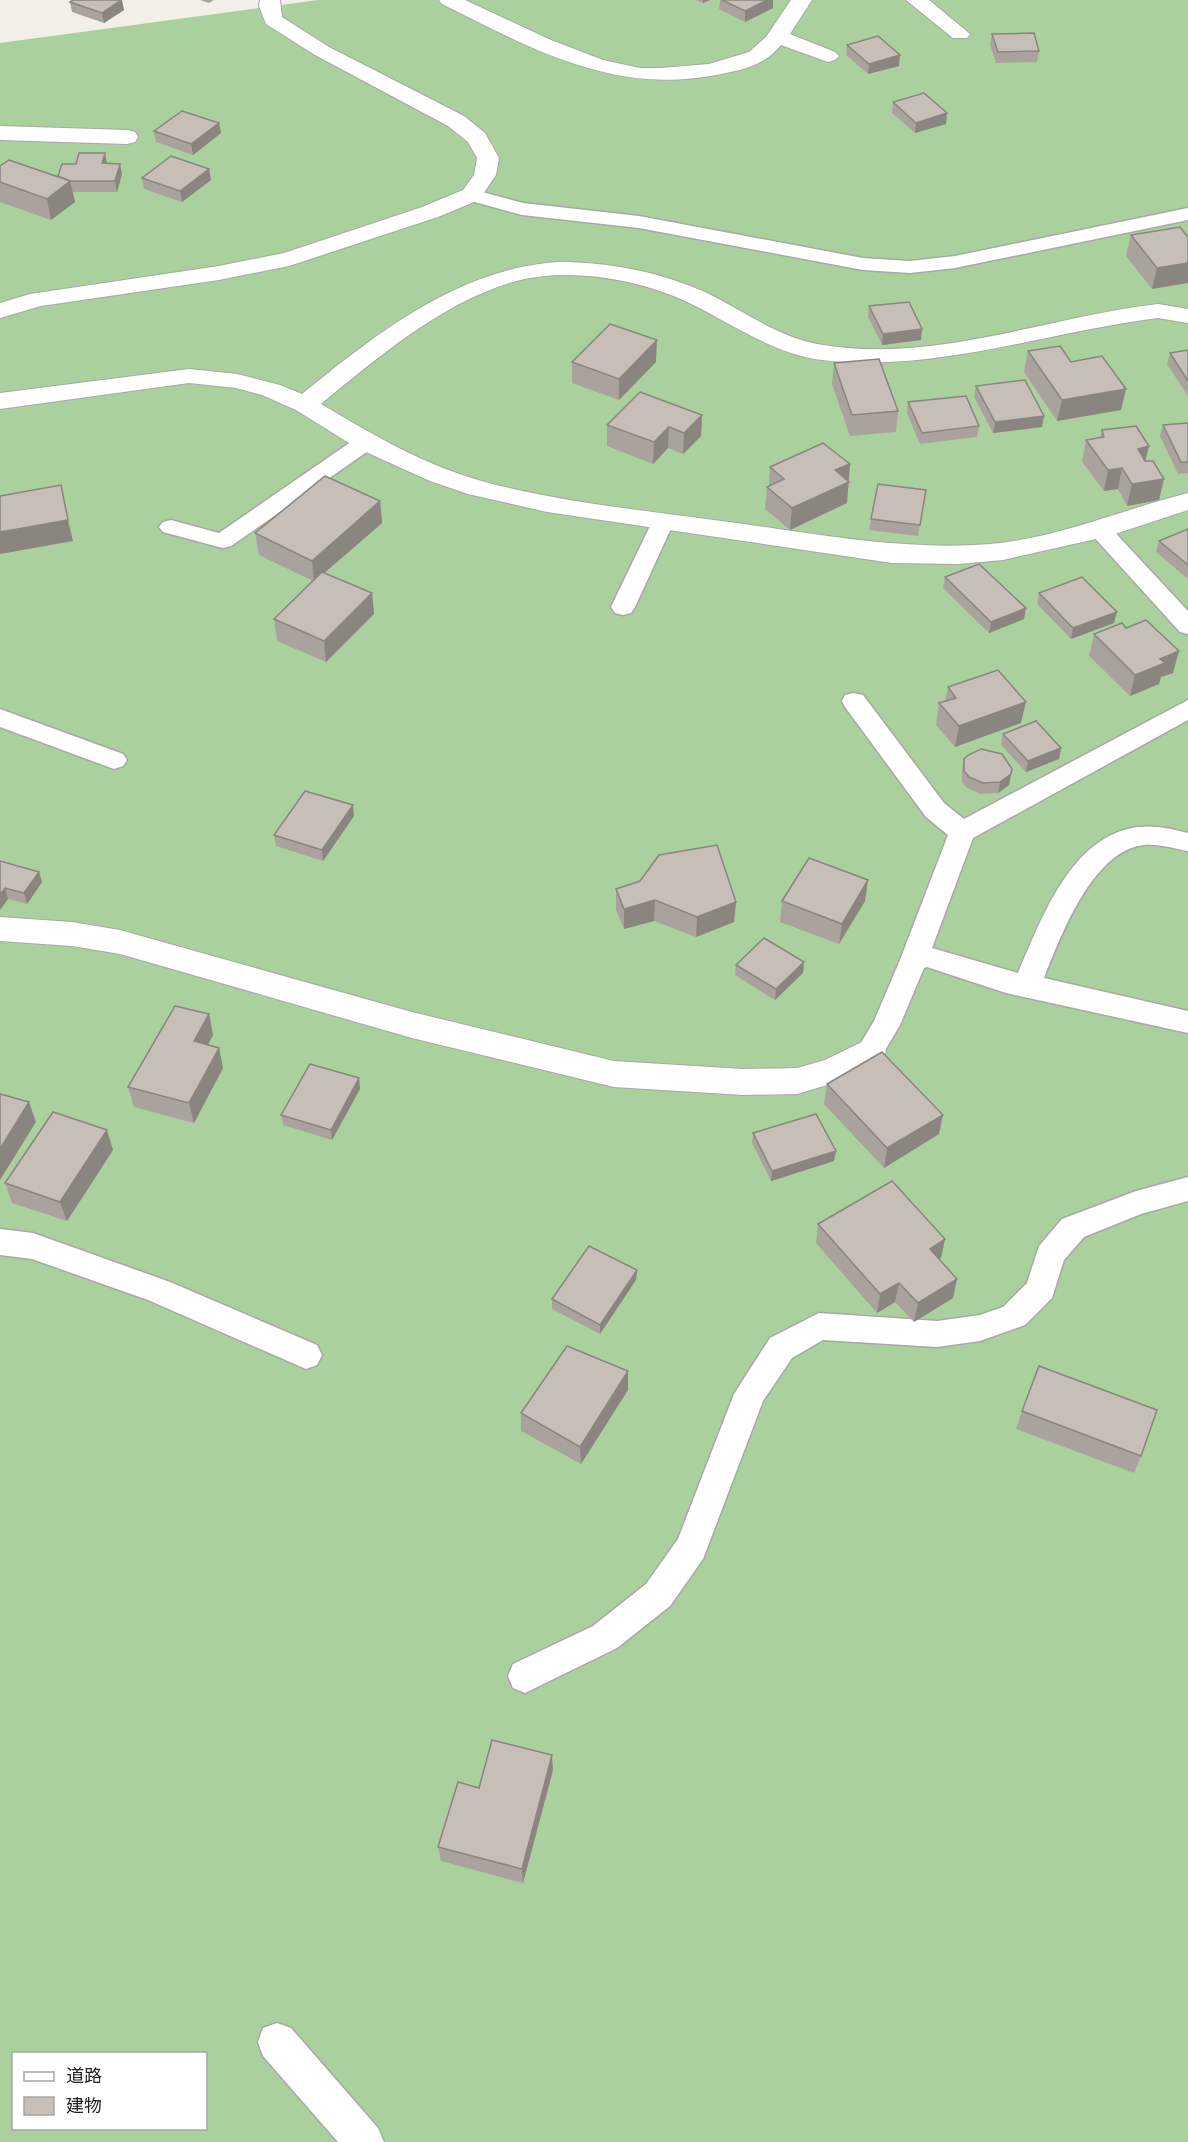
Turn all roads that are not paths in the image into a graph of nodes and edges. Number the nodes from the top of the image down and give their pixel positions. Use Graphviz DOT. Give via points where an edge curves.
graph roads {
  1 [pos="270,0"];
  2 [pos="449,0"];
  3 [pos="802,0"];
  4 [pos="916,0"];
  5 [pos="960,34"];
  6 [pos="779,37"];
  7 [pos="828,56"];
  8 [pos="0,133"];
  9 [pos="127,137"];
  10 [pos="471,195"];
  11 [pos="1188,214"];
  12 [pos="0,311"];
  13 [pos="1188,316"];
  14 [pos="0,401"];
  15 [pos="306,405"];
  16 [pos="366,442"];
  17 [pos="1188,501"];
  18 [pos="663,522"];
  19 [pos="171,526"];
  20 [pos="1100,530"];
  21 [pos="623,607"];
  22 [pos="1188,626"];
  23 [pos="854,701"];
  24 [pos="1188,709"];
  25 [pos="0,718"];
  26 [pos="114,760"];
  27 [pos="962,832"];
  28 [pos="1188,842"];
  29 [pos="0,929"];
  30 [pos="914,960"];
  31 [pos="1027,985"];
  32 [pos="1188,1022"];
  33 [pos="870,1051"];
  34 [pos="1188,1189"];
  35 [pos="0,1242"];
  36 [pos="306,1355"];
  37 [pos="525,1676"];
  38 [pos="277,2042"];
  39 [pos="364,2142"];
  1 -- 10 [label="street" via="273,20 322,51 456,122 477,138 488,158 485,175"];
  2 -- 6 [label="street" via="576,56 640,74 700,72 732,65 759,55"];
  3 -- 6 [label="street"];
  4 -- 5 [label="street"];
  6 -- 7 [label="street"];
  8 -- 9 [label="street"];
  10 -- 11 [label="lane" via="522,209 639,222 863,264 910,267 955,262"];
  10 -- 12 [label="street" via="290,259 38,299"];
  13 -- 15 [label="street" via="1158,311 1133,314 929,352 868,357 817,351 779,340 683,291 636,278 597,270 514,274 462,293 338,377"];
  14 -- 15 [label="street" via="189,376 237,381"];
  15 -- 16 [label="street"];
  16 -- 18 [label="street" via="477,488 547,504"];
  16 -- 19 [label="lane" via="223,541"];
  17 -- 20 [label="street"];
  18 -- 20 [label="street" via="892,554 1003,551"];
  18 -- 21 [label="lane"];
  20 -- 22 [label="lane"];
  23 -- 27 [label="lane" via="935,810"];
  24 -- 27 [label="lane"];
  25 -- 26 [label="lane"];
  27 -- 30 [label="lane"];
  28 -- 31 [label="lane" via="1162,836 1133,837 1105,852 1083,873 1050,931"];
  29 -- 33 [label="street" via="120,942 412,1025 614,1074 743,1082 797,1081 835,1070"];
  30 -- 31 [label="lane" via="927,957"];
  30 -- 33 [label="lane" via="886,1025"];
  31 -- 32 [label="lane"];
  34 -- 37 [label="lane" via="1136,1203 1073,1228 1050,1255 1041,1289 1014,1316 980,1328 937,1334 819,1326 782,1348 750,1394 691,1548 658,1595 605,1637"];
  35 -- 36 [label="lane" via="33,1246 159,1291"];
  38 -- 39 [label="lane"];
}
